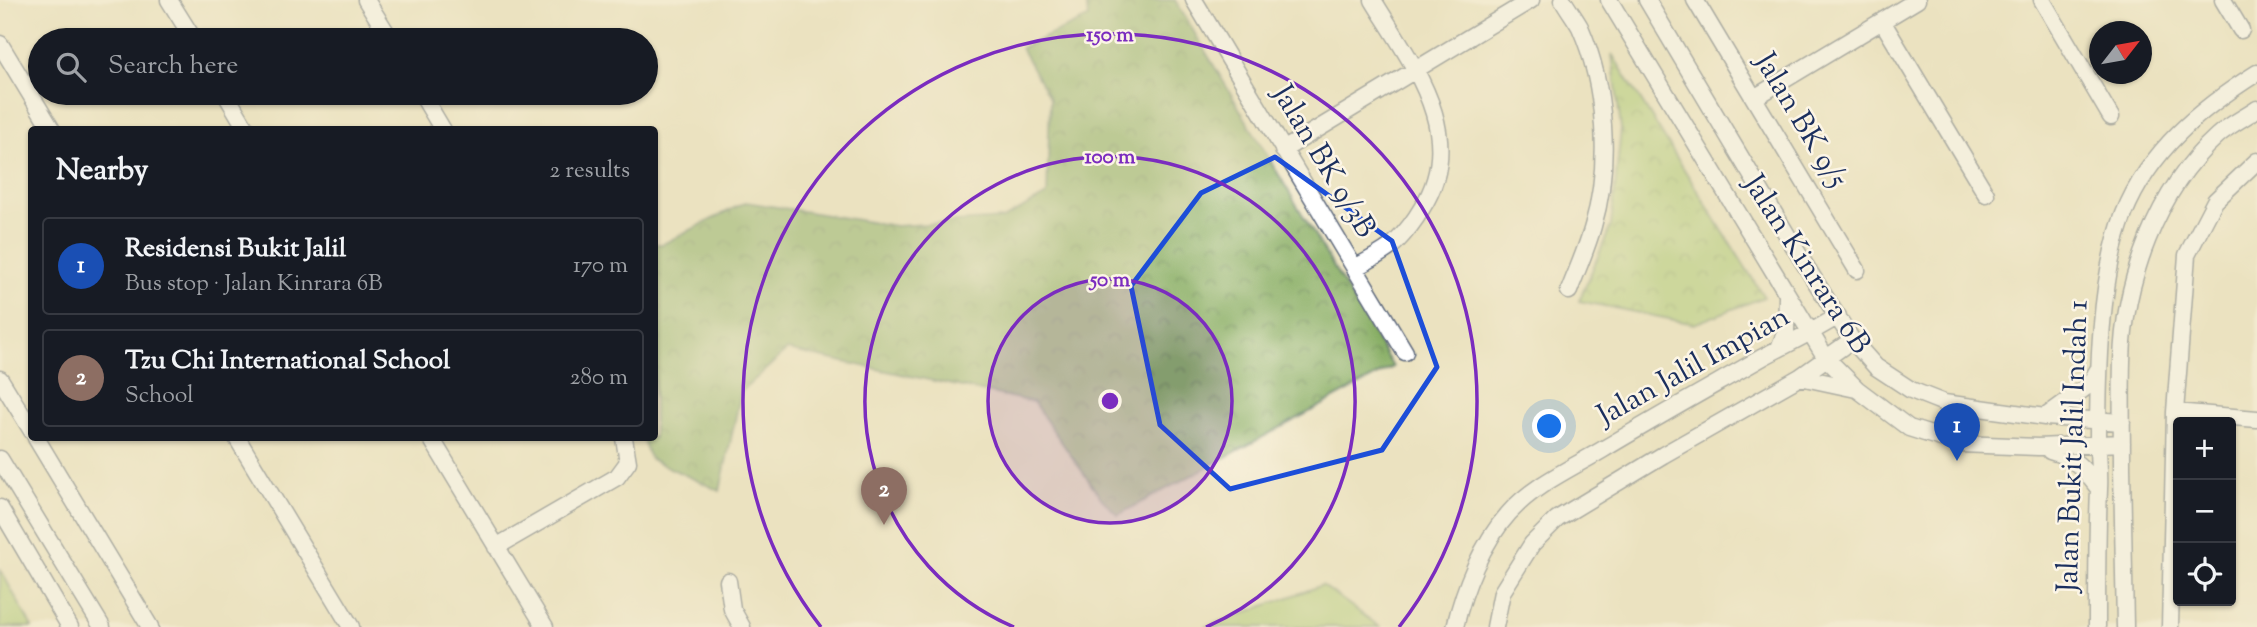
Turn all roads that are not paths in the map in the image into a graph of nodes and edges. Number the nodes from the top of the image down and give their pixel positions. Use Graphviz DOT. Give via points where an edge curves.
graph roads {
  1 [pos="169,0"];
  2 [pos="366,0"];
  3 [pos="1194,0"];
  4 [pos="1373,0"];
  5 [pos="1531,0"];
  6 [pos="1563,0"];
  7 [pos="1647,0"];
  8 [pos="1695,0"];
  9 [pos="1917,0"];
  10 [pos="2042,0"];
  11 [pos="2223,0"];
  12 [pos="1614,2"];
  13 [pos="1882,21"];
  14 [pos="186,28"];
  15 [pos="384,28"];
  16 [pos="2241,30"];
  17 [pos="0,44"];
  18 [pos="1415,69"];
  19 [pos="2257,73"];
  20 [pos="28,90"];
  21 [pos="1754,98"];
  22 [pos="37,105"];
  23 [pos="232,105"];
  24 [pos="428,105"];
  25 [pos="2257,110"];
  26 [pos="2111,117"];
  27 [pos="50,126"];
  28 [pos="245,126"];
  29 [pos="441,126"];
  30 [pos="1283,150"];
  31 [pos="2257,160"];
  32 [pos="1986,194"];
  33 [pos="1355,268"];
  34 [pos="1857,270"];
  35 [pos="1569,291"];
  36 [pos="1787,295"];
  37 [pos="1838,316"];
  38 [pos="1811,334"];
  39 [pos="1852,340"];
  40 [pos="1779,348"];
  41 [pos="1405,352"];
  42 [pos="1826,358"];
  43 [pos="2099,367"];
  44 [pos="1800,377"];
  45 [pos="0,379"];
  46 [pos="1857,389"];
  47 [pos="2175,412"];
  48 [pos="2045,418"];
  49 [pos="2257,419"];
  50 [pos="2099,420"];
  51 [pos="2122,422"];
  52 [pos="28,424"];
  53 [pos="38,441"];
  54 [pos="239,441"];
  55 [pos="433,441"];
  56 [pos="624,441"];
  57 [pos="2122,443"];
  58 [pos="2098,445"];
  59 [pos="2038,447"];
  60 [pos="0,458"];
  61 [pos="2099,489"];
  62 [pos="0,509"];
  63 [pos="496,547"];
  64 [pos="727,581"];
  65 [pos="70,627"];
  66 [pos="102,627"];
  67 [pos="150,627"];
  68 [pos="351,627"];
  69 [pos="545,627"];
  70 [pos="742,627"];
  71 [pos="1455,627"];
  72 [pos="1496,627"];
  73 [pos="2097,627"];
  74 [pos="2125,627"];
  75 [pos="2170,627"];
  1 -- 14 [label="street"];
  2 -- 15 [label="street"];
  3 -- 30 [label="street, Jalan BK 9/3B"];
  4 -- 18 [label="street"];
  5 -- 18 [label="street"];
  6 -- 35 [label="street" via="1592,62 1604,130 1594,226"];
  7 -- 37 [label="street, Jalan Kinrara 6B"];
  8 -- 21 [label="street, Jalan BK 9/5"];
  9 -- 13 [label="street"];
  10 -- 26 [label="street"];
  11 -- 16 [label="street"];
  12 -- 36 [label="street, Jalan Kinrara 6B"];
  13 -- 21 [label="street"];
  13 -- 32 [label="street"];
  17 -- 20 [label="street"];
  18 -- 30 [label="street"];
  18 -- 33 [label="street" via="1440,138 1432,192 1395,243"];
  19 -- 43 [label="street, Jalan Bukit Jalil Indah 1" via="2175,135 2124,213 2106,295"];
  21 -- 34 [label="street, Jalan BK 9/5"];
  22 -- 27 [label="street"];
  23 -- 28 [label="street"];
  24 -- 29 [label="street"];
  25 -- 51 [label="street, Jalan Bukit Jalil Indah 1" via="2219,134 2199,154 2165,200 2152,228 2130,302 2122,358"];
  30 -- 33 [label="street, Jalan BK 9/3B"];
  31 -- 47 [label="street" via="2215,201 2187,255"];
  33 -- 41 [label="street, Jalan BK 9/3B"];
  36 -- 38 [label="street, Jalan Kinrara 6B"];
  36 -- 40 [label="street" via="1786,331"];
  37 -- 38 [label="street, Jalan Jalil Impian"];
  37 -- 39 [label="street, Jalan Kinrara 6B"];
  38 -- 40 [label="street, Jalan Jalil Impian"];
  38 -- 42 [label="street, Jalan Kinrara 6B"];
  39 -- 42 [label="street, Jalan Jalil Impian"];
  39 -- 48 [label="street, Jalan Kinrara 6B" via="1886,376 1926,397"];
  40 -- 71 [label="street, Jalan Jalil Impian" via="1534,489 1508,513 1485,549 1463,596"];
  42 -- 44 [label="street, Jalan Jalil Impian"];
  42 -- 46 [label="street, Jalan Kinrara 6B"];
  43 -- 48 [label="street" via="2079,394"];
  43 -- 50 [label="street, Jalan Bukit Jalil Indah 1"];
  44 -- 46 [label="street"];
  44 -- 72 [label="street, Jalan Jalil Impian" via="1558,519 1532,544 1502,592"];
  45 -- 52 [label="street"];
  46 -- 59 [label="street, Jalan Kinrara 6B" via="1909,428 1960,444"];
  47 -- 49 [label="street"];
  47 -- 75 [label="street"];
  48 -- 50 [label="street, Jalan Kinrara 6B"];
  50 -- 51 [label="street, Jalan Kinrara 6B"];
  50 -- 58 [label="street, Jalan Bukit Jalil Indah 1"];
  51 -- 57 [label="street, Jalan Bukit Jalil Indah 1"];
  53 -- 67 [label="street"];
  54 -- 68 [label="street"];
  55 -- 63 [label="street"];
  56 -- 63 [label="street" via="628,462 617,477"];
  57 -- 58 [label="street, Jalan Kinrara 6B"];
  57 -- 74 [label="street, Jalan Bukit Jalil Indah 1"];
  58 -- 59 [label="street, Jalan Kinrara 6B"];
  58 -- 61 [label="street, Jalan Bukit Jalil Indah 1"];
  59 -- 61 [label="street" via="2068,456"];
  60 -- 66 [label="street"];
  61 -- 73 [label="street, Jalan Bukit Jalil Indah 1"];
  62 -- 65 [label="street"];
  63 -- 69 [label="street"];
  64 -- 70 [label="street" via="732,608"];
}
